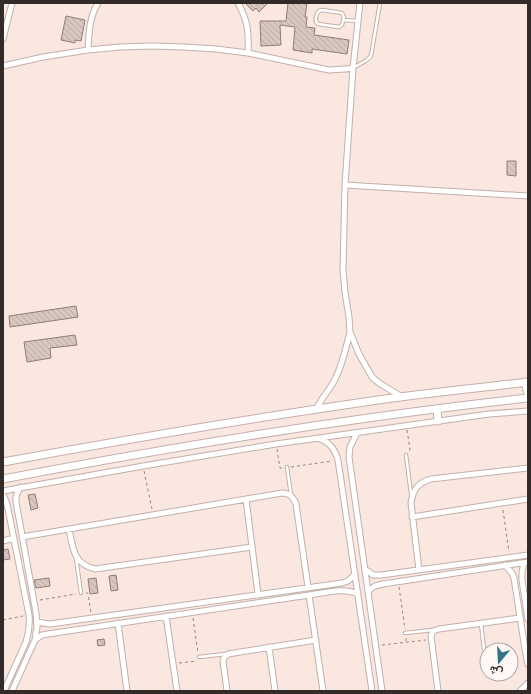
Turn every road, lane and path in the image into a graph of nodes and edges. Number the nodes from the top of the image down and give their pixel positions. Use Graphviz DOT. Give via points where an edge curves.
graph roads {
  1 [pos="12,3"];
  2 [pos="98,3"];
  3 [pos="238,3"];
  4 [pos="360,3"];
  5 [pos="380,3"];
  6 [pos="344,20"];
  7 [pos="358,21"];
  8 [pos="3,39"];
  9 [pos="88,50"];
  10 [pos="248,53"];
  11 [pos="3,66"];
  12 [pos="353,68"];
  13 [pos="345,184"];
  14 [pos="528,196"];
  15 [pos="350,332"];
  16 [pos="527,382"];
  17 [pos="528,394"];
  18 [pos="402,397"];
  19 [pos="528,398"];
  20 [pos="437,409"];
  21 [pos="316,410"];
  22 [pos="528,411"];
  23 [pos="438,421"];
  24 [pos="406,426"];
  25 [pos="356,433"];
  26 [pos="319,438"];
  27 [pos="276,444"];
  28 [pos="406,455"];
  29 [pos="338,460"];
  30 [pos="3,462"];
  31 [pos="144,466"];
  32 [pos="287,468"];
  33 [pos="528,468"];
  34 [pos="3,479"];
  35 [pos="20,487"];
  36 [pos="3,491"];
  37 [pos="3,495"];
  38 [pos="291,495"];
  39 [pos="412,496"];
  40 [pos="246,499"];
  41 [pos="528,499"];
  42 [pos="502,503"];
  43 [pos="17,507"];
  44 [pos="8,508"];
  45 [pos="153,515"];
  46 [pos="412,517"];
  47 [pos="69,529"];
  48 [pos="22,537"];
  49 [pos="14,538"];
  50 [pos="3,541"];
  51 [pos="252,547"];
  52 [pos="528,555"];
  53 [pos="76,557"];
  54 [pos="510,557"];
  55 [pos="526,562"];
  56 [pos="505,565"];
  57 [pos="365,569"];
  58 [pos="419,570"];
  59 [pos="355,574"];
  60 [pos="398,582"];
  61 [pos="342,583"];
  62 [pos="308,587"];
  63 [pos="343,590"];
  64 [pos="368,591"];
  65 [pos="81,593"];
  66 [pos="258,594"];
  67 [pos="358,594"];
  68 [pos="309,595"];
  69 [pos="34,601"];
  70 [pos="27,602"];
  71 [pos="192,612"];
  72 [pos="30,615"];
  73 [pos="166,616"];
  74 [pos="92,618"];
  75 [pos="520,618"];
  76 [pos="528,619"];
  77 [pos="3,620"];
  78 [pos="37,621"];
  79 [pos="118,623"];
  80 [pos="481,624"];
  81 [pos="436,630"];
  82 [pos="405,632"];
  83 [pos="431,639"];
  84 [pos="34,640"];
  85 [pos="316,640"];
  86 [pos="406,642"];
  87 [pos="483,642"];
  88 [pos="376,646"];
  89 [pos="269,648"];
  90 [pos="228,654"];
  91 [pos="199,657"];
  92 [pos="173,664"];
  93 [pos="528,664"];
  94 [pos="14,669"];
  95 [pos="20,672"];
  96 [pos="528,683"];
  97 [pos="382,690"];
  98 [pos="4,691"];
  99 [pos="12,691"];
  100 [pos="127,691"];
  101 [pos="177,691"];
  102 [pos="227,691"];
  103 [pos="275,691"];
  104 [pos="323,691"];
  105 [pos="372,691"];
  106 [pos="438,691"];
  107 [pos="520,691"];
  1 -- 8 [label="street"];
  2 -- 9 [label="street" via="89,29"];
  3 -- 10 [label="street" via="249,32"];
  4 -- 7 [label="street"];
  5 -- 12 [label="lane" via="371,56"];
  6 -- 6 [label="lane" via="342,13 322,10 318,12 316,21 318,24 339,27"];
  6 -- 7 [label="lane"];
  7 -- 12 [label="street"];
  9 -- 10 [label="street" via="159,46"];
  9 -- 11 [label="street"];
  10 -- 12 [label="street" via="329,70"];
  12 -- 13 [label="street"];
  13 -- 14 [label="street"];
  13 -- 15 [label="street" via="343,270"];
  15 -- 18 [label="street" via="358,354 372,377"];
  15 -- 21 [label="street" via="336,377"];
  16 -- 17 [label="street"];
  16 -- 18 [label="street"];
  18 -- 21 [label="street"];
  19 -- 20 [label="street"];
  20 -- 23 [label="street"];
  20 -- 34 [label="street" via="107,459"];
  21 -- 30 [label="street"];
  22 -- 23 [label="street"];
  23 -- 24 [label="street"];
  24 -- 25 [label="street"];
  24 -- 28 [label="path" via="410,449"];
  25 -- 26 [label="street"];
  25 -- 57 [label="street" via="349,457"];
  26 -- 27 [label="street"];
  26 -- 29 [label="street" via="333,447"];
  27 -- 31 [label="street"];
  27 -- 32 [label="path" via="280,468"];
  28 -- 39 [label="lane"];
  29 -- 32 [label="path"];
  29 -- 59 [label="street"];
  31 -- 35 [label="street"];
  31 -- 45 [label="path"];
  32 -- 38 [label="lane"];
  33 -- 39 [label="street" via="432,479 419,485"];
  35 -- 36 [label="street"];
  35 -- 43 [label="street" via="16,499"];
  37 -- 44 [label="street"];
  38 -- 40 [label="street" via="282,493"];
  38 -- 62 [label="street" via="296,504"];
  39 -- 46 [label="street"];
  40 -- 45 [label="street"];
  40 -- 51 [label="street"];
  41 -- 42 [label="street"];
  42 -- 46 [label="street"];
  42 -- 54 [label="path"];
  43 -- 44 [label="street"];
  43 -- 48 [label="street"];
  44 -- 49 [label="street"];
  45 -- 47 [label="street"];
  46 -- 58 [label="street"];
  47 -- 48 [label="street"];
  47 -- 53 [label="street"];
  48 -- 69 [label="street"];
  49 -- 50 [label="street"];
  49 -- 70 [label="street"];
  51 -- 53 [label="street" via="103,569 88,567"];
  51 -- 66 [label="street"];
  52 -- 54 [label="street"];
  53 -- 65 [label="lane"];
  54 -- 58 [label="street"];
  55 -- 56 [label="street"];
  55 -- 76 [label="street" via="522,580"];
  56 -- 60 [label="street"];
  56 -- 75 [label="street" via="514,578"];
  57 -- 58 [label="street" via="377,576"];
  57 -- 64 [label="street"];
  59 -- 61 [label="street"];
  59 -- 67 [label="street"];
  60 -- 64 [label="street" via="375,586"];
  60 -- 82 [label="path"];
  61 -- 62 [label="street"];
  61 -- 63 [label="street"];
  62 -- 66 [label="street"];
  63 -- 67 [label="street"];
  63 -- 68 [label="street"];
  64 -- 88 [label="street"];
  65 -- 69 [label="path"];
  65 -- 74 [label="path" via="88,594"];
  66 -- 74 [label="street"];
  67 -- 105 [label="street"];
  68 -- 71 [label="street"];
  68 -- 85 [label="street"];
  69 -- 70 [label="street"];
  69 -- 78 [label="street"];
  70 -- 72 [label="street"];
  71 -- 73 [label="street"];
  71 -- 91 [label="path"];
  72 -- 77 [label="path"];
  72 -- 94 [label="street" via="28,636"];
  73 -- 79 [label="street"];
  73 -- 92 [label="street"];
  74 -- 78 [label="street" via="50,624"];
  75 -- 80 [label="street"];
  75 -- 93 [label="street"];
  78 -- 84 [label="street"];
  79 -- 84 [label="street" via="48,634"];
  79 -- 100 [label="street"];
  80 -- 81 [label="street"];
  80 -- 87 [label="lane"];
  81 -- 82 [label="lane"];
  81 -- 83 [label="street"];
  82 -- 86 [label="path"];
  83 -- 86 [label="path"];
  83 -- 106 [label="street"];
  84 -- 95 [label="street"];
  85 -- 89 [label="street"];
  85 -- 104 [label="street"];
  86 -- 88 [label="path"];
  88 -- 97 [label="street"];
  89 -- 90 [label="street"];
  89 -- 103 [label="street"];
  90 -- 91 [label="lane"];
  90 -- 102 [label="street" via="223,661"];
  91 -- 92 [label="path" via="198,660"];
  92 -- 101 [label="street"];
  94 -- 95 [label="street"];
  94 -- 98 [label="street"];
  95 -- 99 [label="street"];
  96 -- 107 [label="street"];
  97 -- 105 [label="street"];
}
